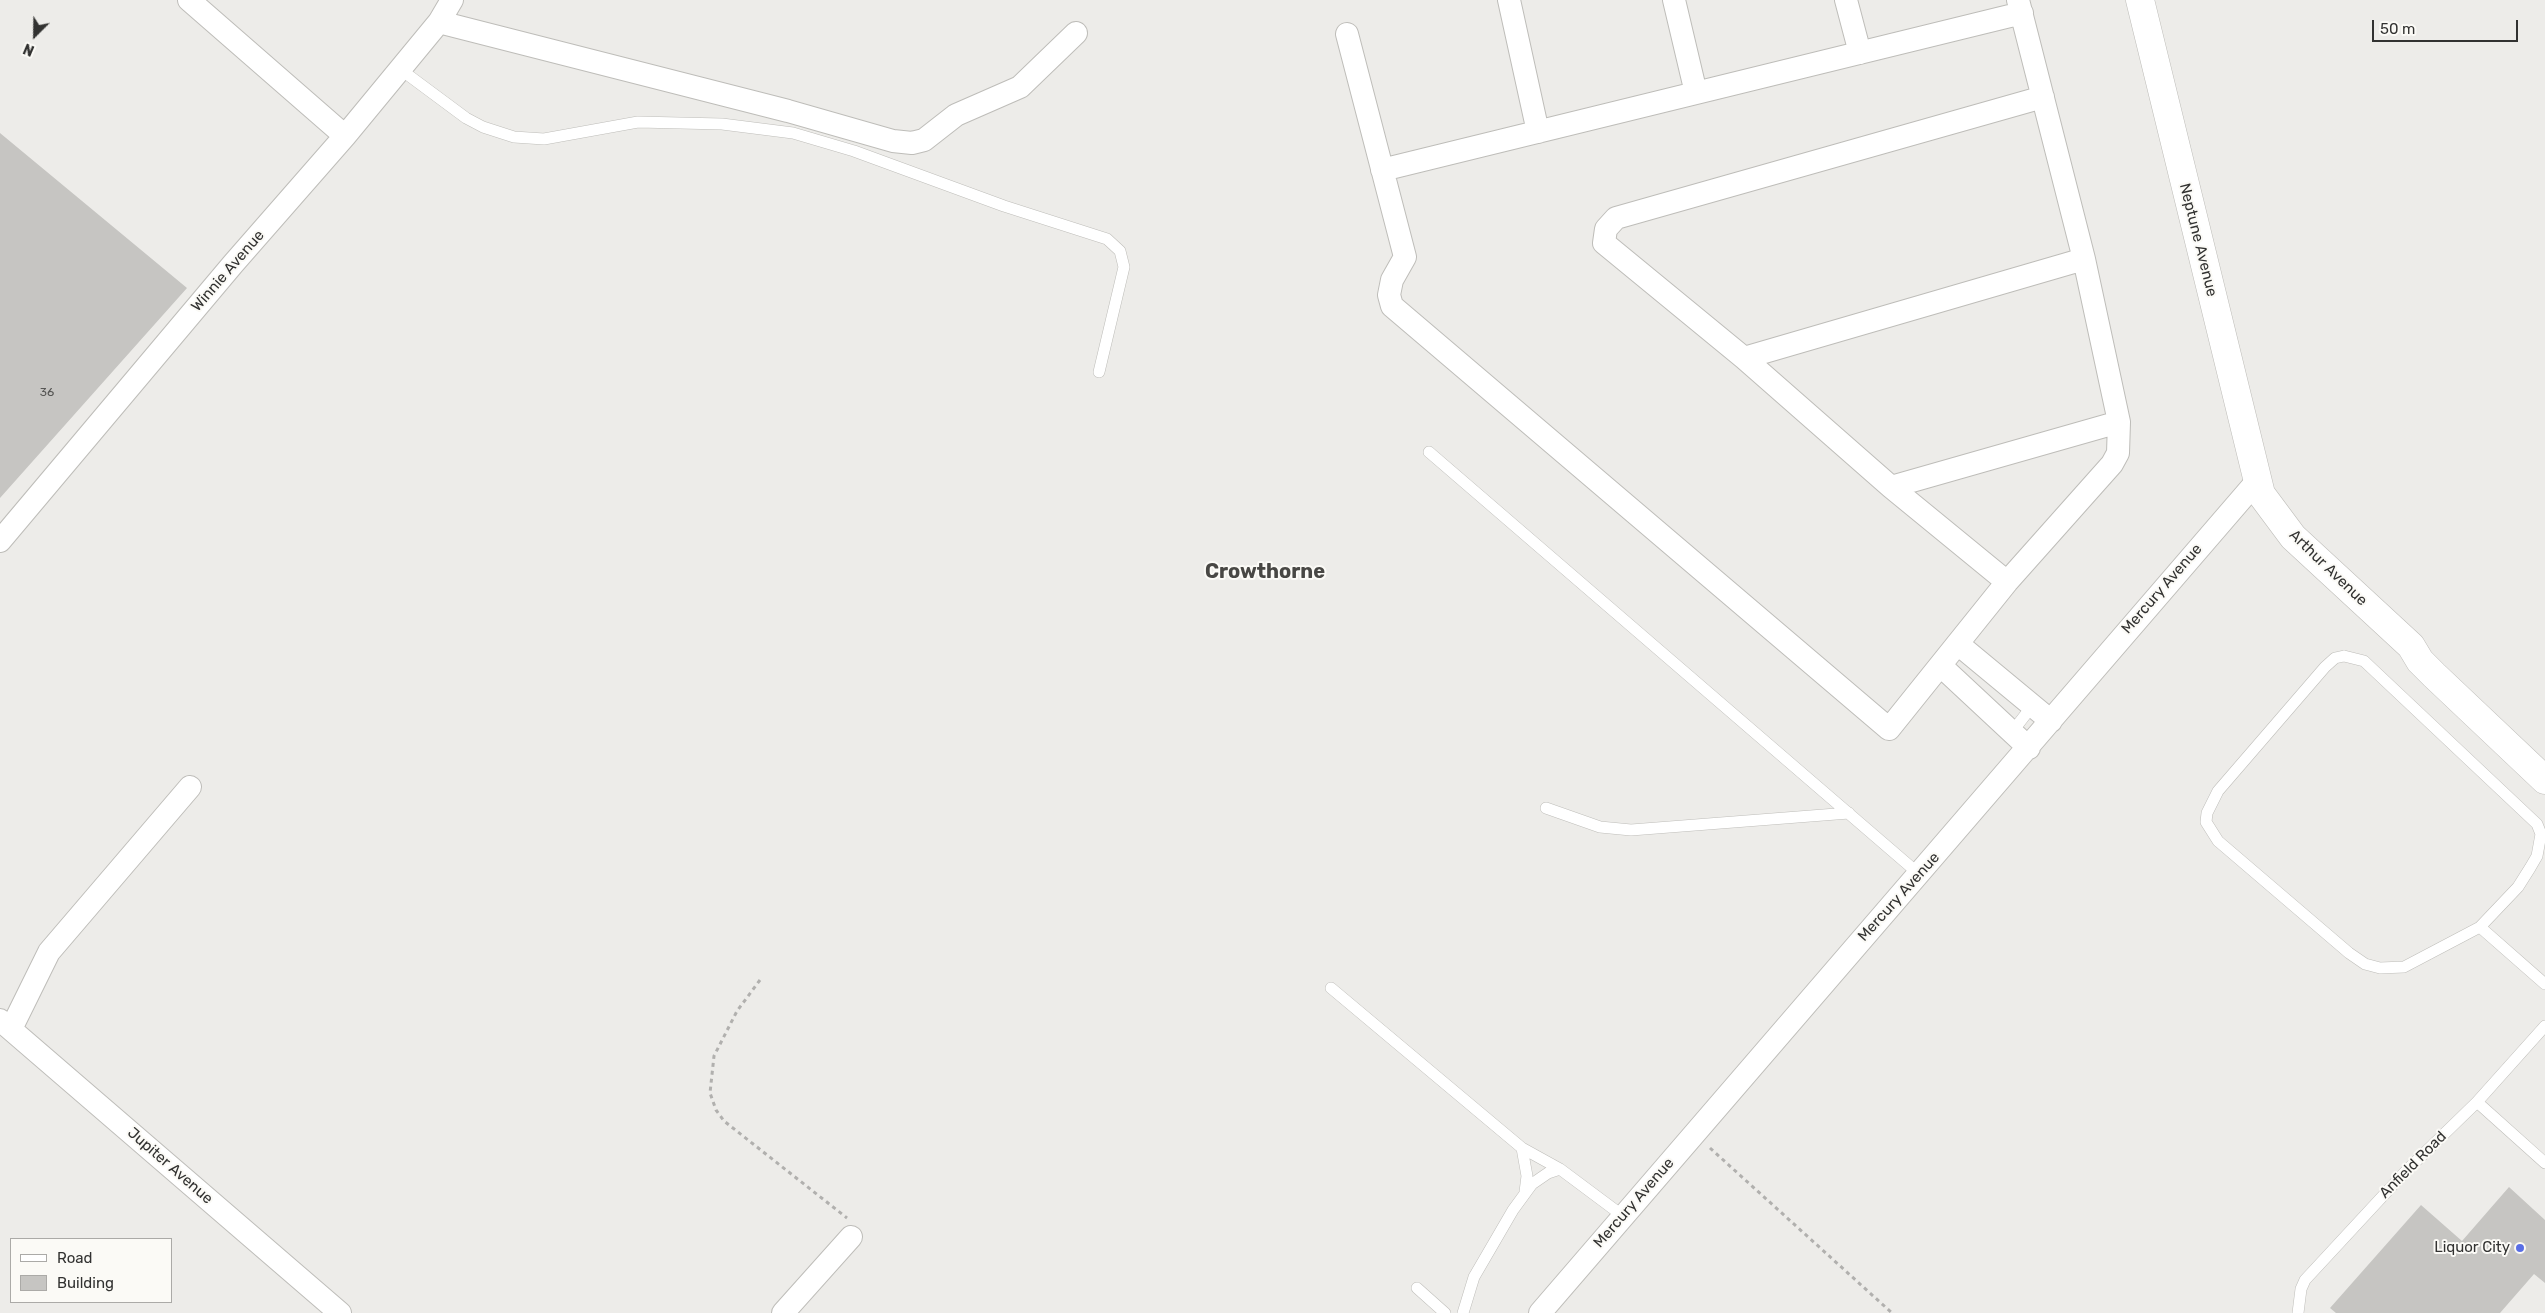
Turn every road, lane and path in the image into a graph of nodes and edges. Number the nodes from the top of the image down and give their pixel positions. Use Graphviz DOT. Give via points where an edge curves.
graph roads {
  1 [pos="188,0"];
  2 [pos="452,0"];
  3 [pos="1508,0"];
  4 [pos="1674,0"];
  5 [pos="1846,0"];
  6 [pos="2140,0"];
  7 [pos="2020,7"];
  8 [pos="439,22"];
  9 [pos="1076,33"];
  10 [pos="1347,34"];
  11 [pos="1860,53"];
  12 [pos="400,69"];
  13 [pos="1696,93"];
  14 [pos="2043,97"];
  15 [pos="1538,132"];
  16 [pos="345,136"];
  17 [pos="1382,170"];
  18 [pos="2084,259"];
  19 [pos="1744,358"];
  20 [pos="1099,372"];
  21 [pos="2119,422"];
  22 [pos="1429,452"];
  23 [pos="2257,481"];
  24 [pos="1891,487"];
  25 [pos="0,541"];
  26 [pos="2007,582"];
  27 [pos="1958,644"];
  28 [pos="2411,646"];
  29 [pos="1940,666"];
  30 [pos="2032,705"];
  31 [pos="2052,721"];
  32 [pos="2012,732"];
  33 [pos="2029,748"];
  34 [pos="2545,761"];
  35 [pos="2545,780"];
  36 [pos="190,787"];
  37 [pos="1546,808"];
  38 [pos="1849,813"];
  39 [pos="1919,874"];
  40 [pos="2480,927"];
  41 [pos="760,980"];
  42 [pos="2545,984"];
  43 [pos="1331,988"];
  44 [pos="5,1024"];
  45 [pos="2545,1026"];
  46 [pos="2477,1102"];
  47 [pos="1694,1135"];
  48 [pos="1522,1148"];
  49 [pos="2545,1163"];
  50 [pos="1560,1169"];
  51 [pos="1524,1194"];
  52 [pos="1623,1216"];
  53 [pos="850,1237"];
  54 [pos="1416,1288"];
  55 [pos="340,1313"];
  56 [pos="784,1313"];
  57 [pos="1445,1313"];
  58 [pos="1463,1313"];
  59 [pos="1540,1313"];
  60 [pos="1892,1313"];
  61 [pos="2298,1313"];
  1 -- 16 [label="street"];
  2 -- 8 [label="street, Winnie Avenue"];
  3 -- 15 [label="street"];
  4 -- 13 [label="street"];
  5 -- 11 [label="street"];
  6 -- 23 [label="main road, Neptune Avenue"];
  7 -- 11 [label="street"];
  7 -- 14 [label="street"];
  8 -- 9 [label="street" via="893,141 912,143 924,140 956,115 1020,87"];
  8 -- 12 [label="street, Winnie Avenue"];
  10 -- 17 [label="street"];
  11 -- 13 [label="street"];
  12 -- 16 [label="street, Winnie Avenue"];
  12 -- 20 [label="lane" via="466,118 514,137 544,138 638,122 722,124 793,133 1107,239 1120,251 1124,268"];
  13 -- 15 [label="street"];
  14 -- 18 [label="street"];
  14 -- 19 [label="street" via="1616,218 1606,229 1604,243"];
  15 -- 17 [label="street"];
  16 -- 25 [label="street, Winnie Avenue"];
  17 -- 29 [label="street" via="1405,257 1388,295 1392,306 1889,730"];
  18 -- 19 [label="street"];
  18 -- 21 [label="street"];
  19 -- 24 [label="street"];
  21 -- 24 [label="street"];
  21 -- 26 [label="street" via="2118,453 2112,464"];
  22 -- 38 [label="lane"];
  23 -- 28 [label="main road, Arthur Avenue" via="2261,494 2293,537"];
  23 -- 31 [label="street, Mercury Avenue" via="2109,650"];
  24 -- 26 [label="street"];
  26 -- 27 [label="street"];
  27 -- 29 [label="street"];
  27 -- 30 [label="street"];
  28 -- 34 [label="main road, Arthur Avenue" via="2438,664"];
  28 -- 35 [label="main road, Arthur Avenue" via="2434,676"];
  29 -- 32 [label="street"];
  30 -- 31 [label="street"];
  30 -- 32 [label="lane"];
  31 -- 33 [label="street, Mercury Avenue"];
  32 -- 33 [label="street"];
  33 -- 39 [label="street, Mercury Avenue"];
  36 -- 44 [label="street" via="49,952"];
  37 -- 38 [label="lane" via="1600,827 1631,830"];
  38 -- 39 [label="lane"];
  39 -- 47 [label="street, Mercury Avenue"];
  40 -- 40 [label="lane" via="2518,887 2538,856 2541,834 2537,824 2364,661 2344,656 2335,658 2218,791 2207,813 2210,831 2365,964 2380,968 2404,967"];
  40 -- 42 [label="lane"];
  41 -- 53 [label="path" via="737,1010 714,1056 710,1093 724,1121 845,1216"];
  43 -- 48 [label="lane"];
  44 -- 55 [label="street, Jupiter Avenue"];
  45 -- 46 [label="lane, Anfield Road"];
  46 -- 49 [label="lane"];
  46 -- 61 [label="lane, Anfield Road" via="2406,1171 2305,1280"];
  47 -- 52 [label="street, Mercury Avenue"];
  47 -- 60 [label="path"];
  48 -- 50 [label="lane"];
  48 -- 51 [label="lane" via="1527,1176"];
  50 -- 51 [label="lane" via="1532,1184"];
  50 -- 52 [label="lane"];
  51 -- 58 [label="lane" via="1474,1277"];
  52 -- 59 [label="street, Mercury Avenue"];
  53 -- 56 [label="street"];
  54 -- 57 [label="lane"];
}
